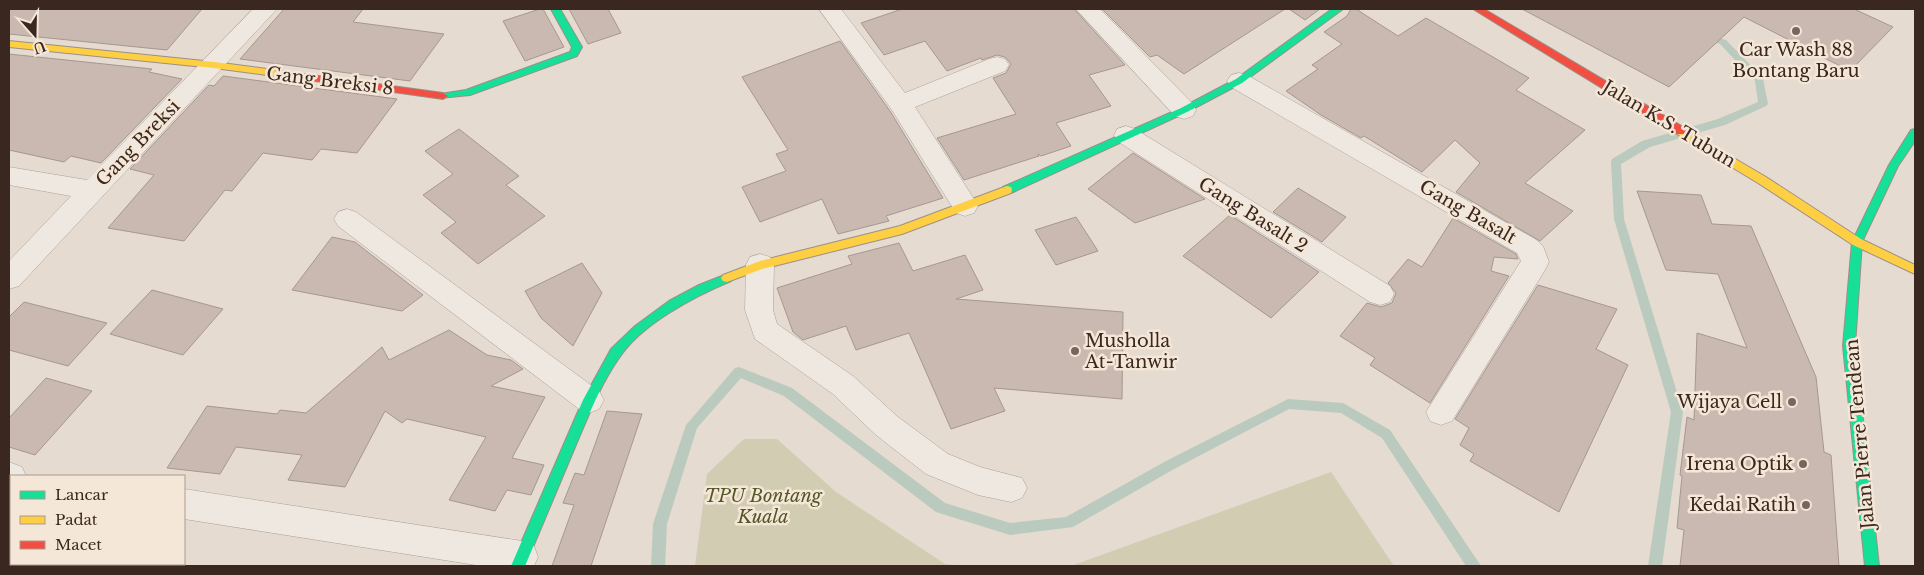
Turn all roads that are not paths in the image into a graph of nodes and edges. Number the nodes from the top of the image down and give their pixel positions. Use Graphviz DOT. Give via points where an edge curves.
graph roads {
  1 [pos="266,9"];
  2 [pos="556,9"];
  3 [pos="830,9"];
  4 [pos="1087,9"];
  5 [pos="1338,9"];
  6 [pos="1478,9"];
  7 [pos="9,44"];
  8 [pos="997,65"];
  9 [pos="214,66"];
  10 [pos="1239,81"];
  11 [pos="900,104"];
  12 [pos="1184,110"];
  13 [pos="1915,133"];
  14 [pos="1126,136"];
  15 [pos="9,176"];
  16 [pos="92,190"];
  17 [pos="965,206"];
  18 [pos="347,219"];
  19 [pos="1858,242"];
  20 [pos="760,265"];
  21 [pos="1915,270"];
  22 [pos="9,278"];
  23 [pos="1380,294"];
  24 [pos="589,400"];
  25 [pos="1441,412"];
  26 [pos="1011,488"];
  27 [pos="185,504"];
  28 [pos="520,562"];
  29 [pos="1872,566"];
  1 -- 9 [label="street, Gang Breksi"];
  2 -- 9 [label="street, Gang Breksi 8" via="577,47 574,54 467,93 446,96"];
  3 -- 11 [label="street"];
  4 -- 12 [label="street"];
  5 -- 10 [label="street"];
  6 -- 19 [label="street, Jalan K.S. Tubun" via="1762,180"];
  7 -- 9 [label="street, Gang Breksi 8"];
  8 -- 11 [label="street"];
  9 -- 16 [label="street, Gang Breksi"];
  10 -- 12 [label="street"];
  10 -- 25 [label="street, Gang Basalt" via="1526,246 1534,254 1535,262"];
  11 -- 17 [label="street"];
  12 -- 14 [label="street"];
  13 -- 19 [label="street" via="1894,165"];
  14 -- 17 [label="street"];
  14 -- 23 [label="street, Gang Basalt 2"];
  15 -- 16 [label="street"];
  16 -- 22 [label="street, Gang Breksi"];
  17 -- 20 [label="street" via="902,230"];
  18 -- 24 [label="street"];
  19 -- 21 [label="street, Jalan K.S. Tubun"];
  19 -- 29 [label="street, Jalan Pierre Tendean" via="1849,346"];
  20 -- 24 [label="street" via="703,288 673,304 639,329 615,353"];
  20 -- 26 [label="street" via="759,310 765,332 843,385 887,426 937,464 978,481"];
  24 -- 28 [label="street"];
  27 -- 28 [label="street"];
}
